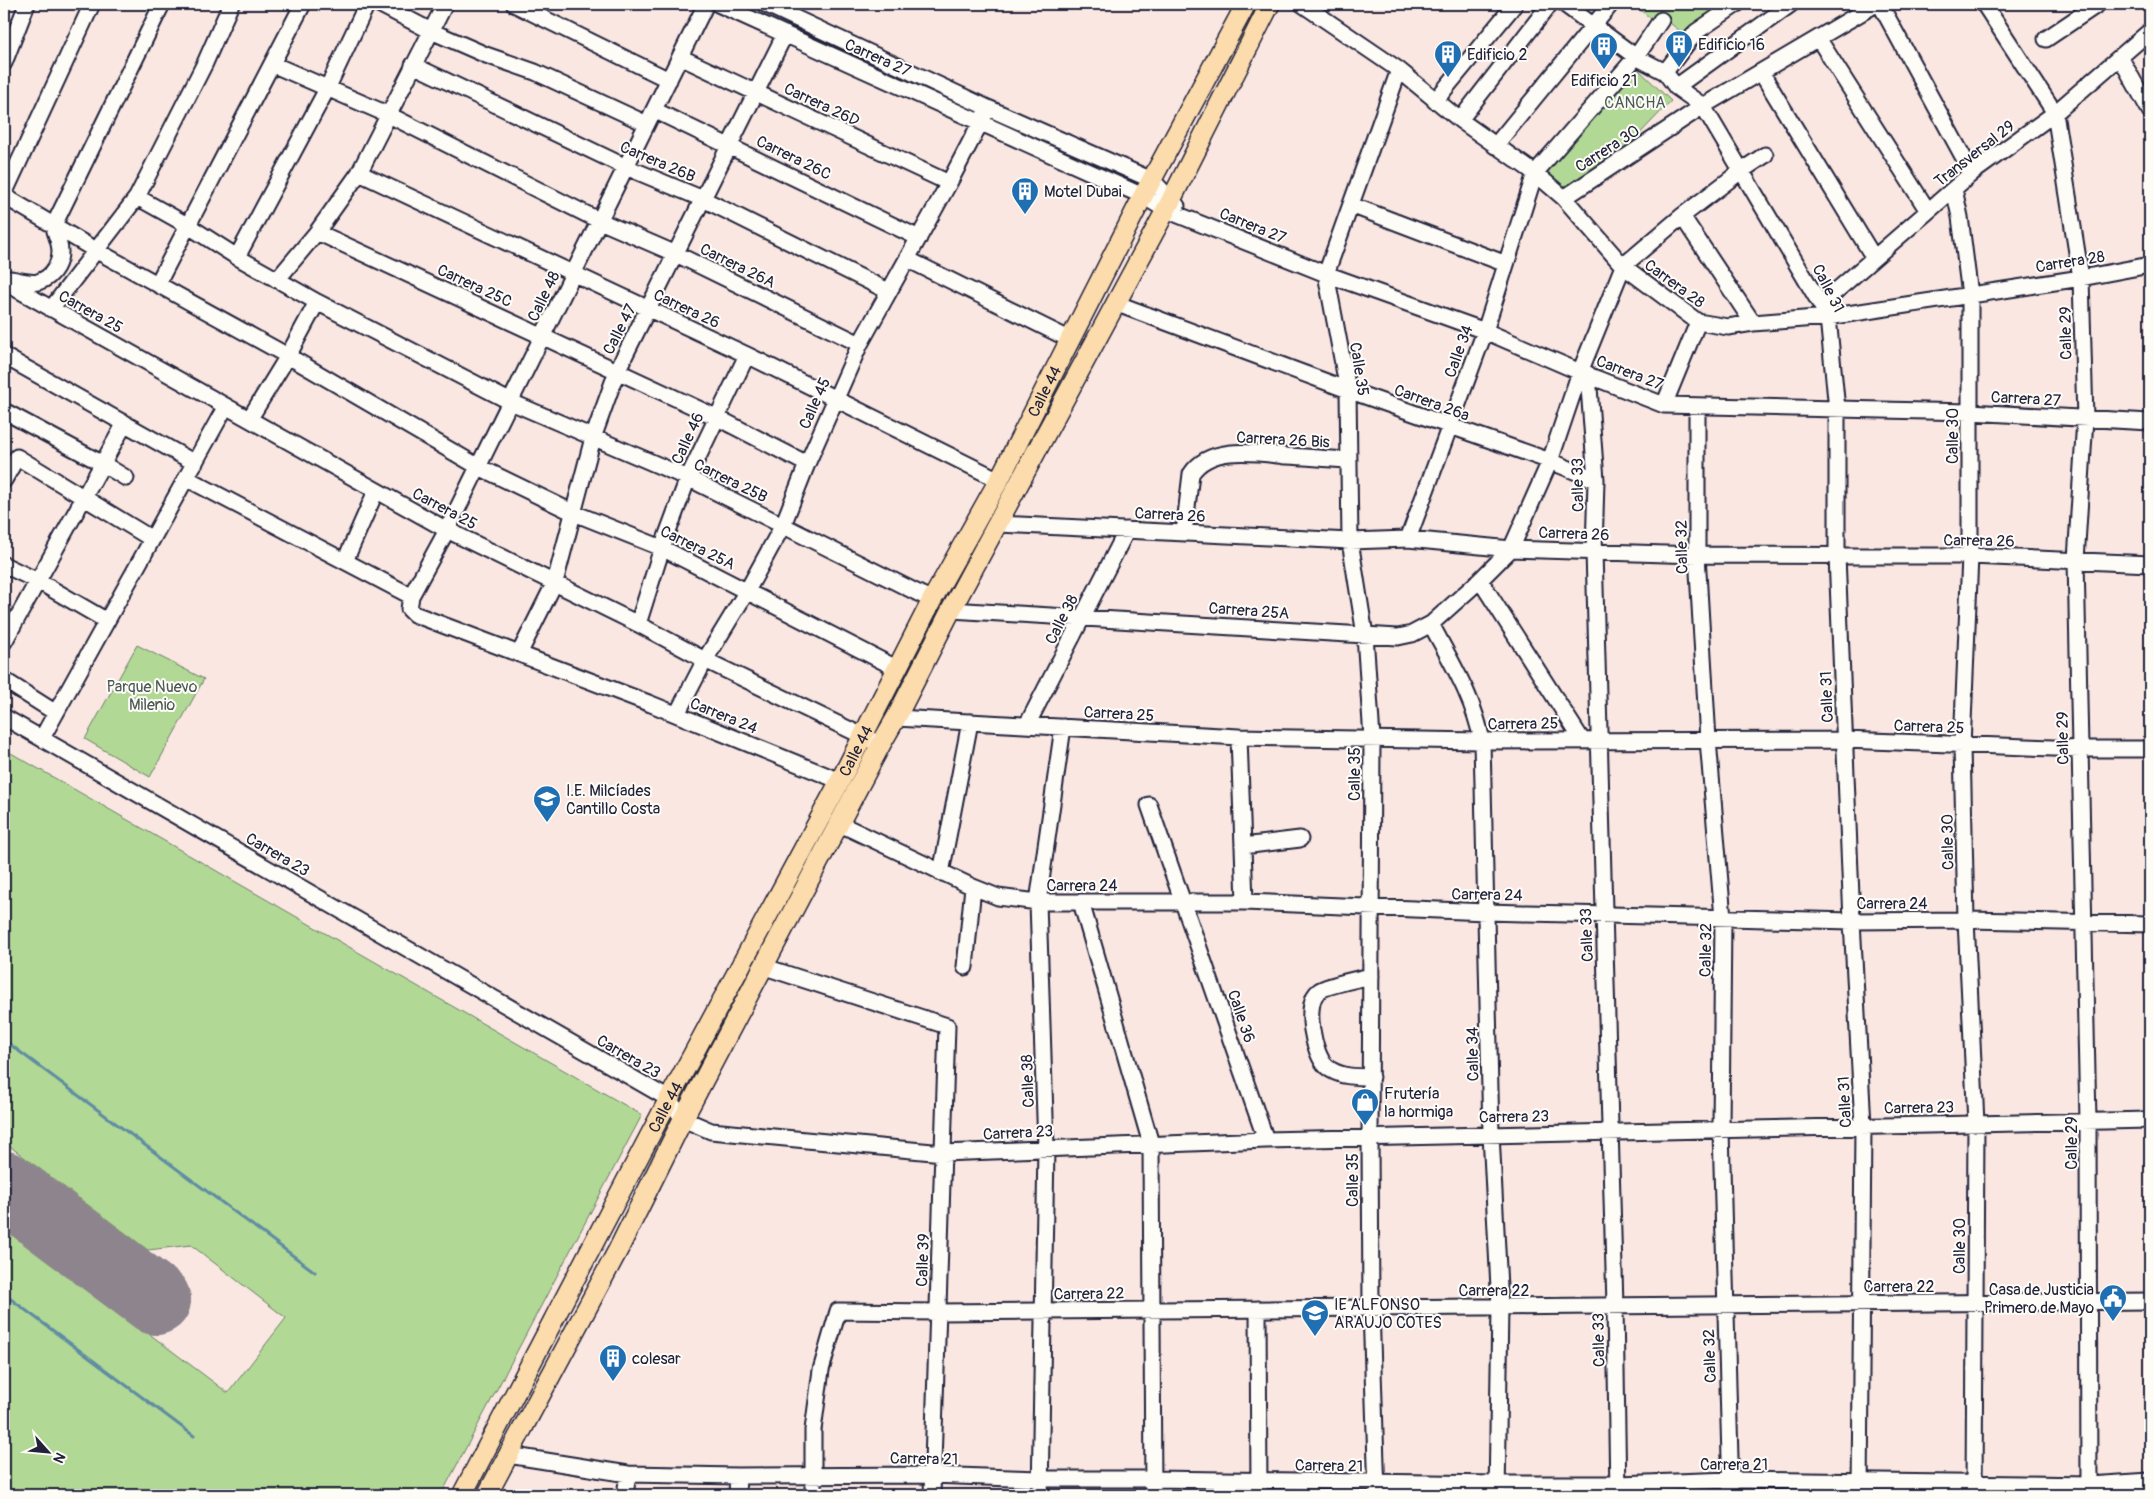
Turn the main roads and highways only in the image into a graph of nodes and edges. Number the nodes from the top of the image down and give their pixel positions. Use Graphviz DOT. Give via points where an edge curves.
graph roads {
  1 [pos="1246,4"];
  2 [pos="1270,4"];
  3 [pos="462,1495"];
  4 [pos="487,1495"];
  1 -- 3 [label="main road, Calle 44" via="1147,188 999,480 932,600 840,781"];
  2 -- 4 [label="main road, Calle 44" via="1168,205 880,744"];
}
